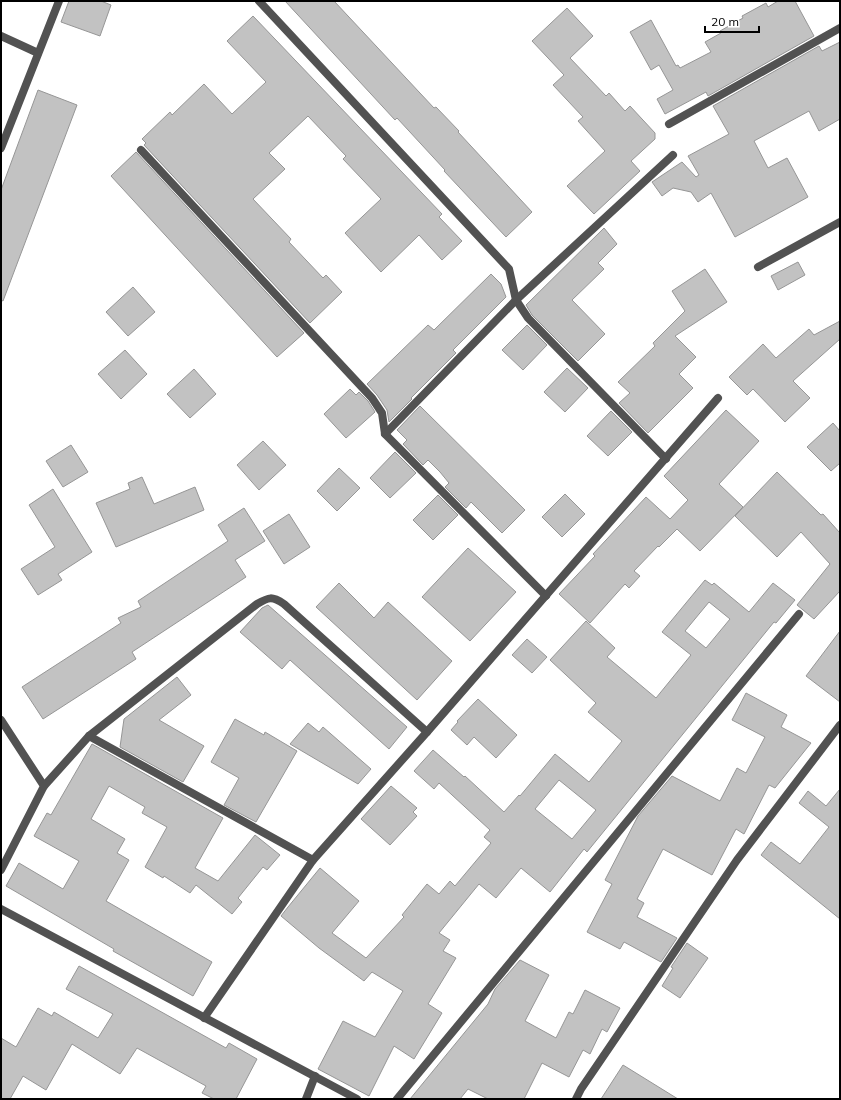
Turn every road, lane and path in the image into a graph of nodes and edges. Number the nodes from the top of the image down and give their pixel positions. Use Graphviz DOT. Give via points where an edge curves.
graph roads {
  1 [pos="59,1"];
  2 [pos="259,1"];
  3 [pos="840,28"];
  4 [pos="1,36"];
  5 [pos="38,53"];
  6 [pos="669,124"];
  7 [pos="1,148"];
  8 [pos="141,150"];
  9 [pos="673,155"];
  10 [pos="840,222"];
  11 [pos="758,267"];
  12 [pos="516,300"];
  13 [pos="718,398"];
  14 [pos="386,434"];
  15 [pos="666,459"];
  16 [pos="546,596"];
  17 [pos="800,614"];
  18 [pos="1,720"];
  19 [pos="840,725"];
  20 [pos="427,732"];
  21 [pos="89,736"];
  22 [pos="44,786"];
  23 [pos="313,860"];
  24 [pos="1,870"];
  25 [pos="1,909"];
  26 [pos="204,1018"];
  27 [pos="315,1076"];
  28 [pos="306,1099"];
  29 [pos="357,1099"];
  30 [pos="397,1099"];
  31 [pos="576,1099"];
  1 -- 5 [label="street"];
  2 -- 12 [label="street" via="509,269"];
  3 -- 6 [label="street"];
  4 -- 5 [label="street"];
  5 -- 7 [label="street"];
  8 -- 14 [label="street" via="372,398 382,413"];
  9 -- 12 [label="street"];
  10 -- 11 [label="street"];
  12 -- 14 [label="street"];
  12 -- 15 [label="street" via="528,318"];
  13 -- 15 [label="street"];
  14 -- 16 [label="street"];
  15 -- 16 [label="street"];
  16 -- 20 [label="street"];
  17 -- 30 [label="street"];
  18 -- 22 [label="street"];
  19 -- 31 [label="street" via="738,860"];
  20 -- 21 [label="street" via="284,604 275,598 266,598"];
  20 -- 23 [label="street"];
  21 -- 22 [label="street"];
  21 -- 23 [label="street"];
  22 -- 24 [label="street"];
  23 -- 26 [label="street"];
  25 -- 26 [label="street"];
  26 -- 27 [label="street"];
  27 -- 28 [label="street"];
  27 -- 29 [label="street"];
}
